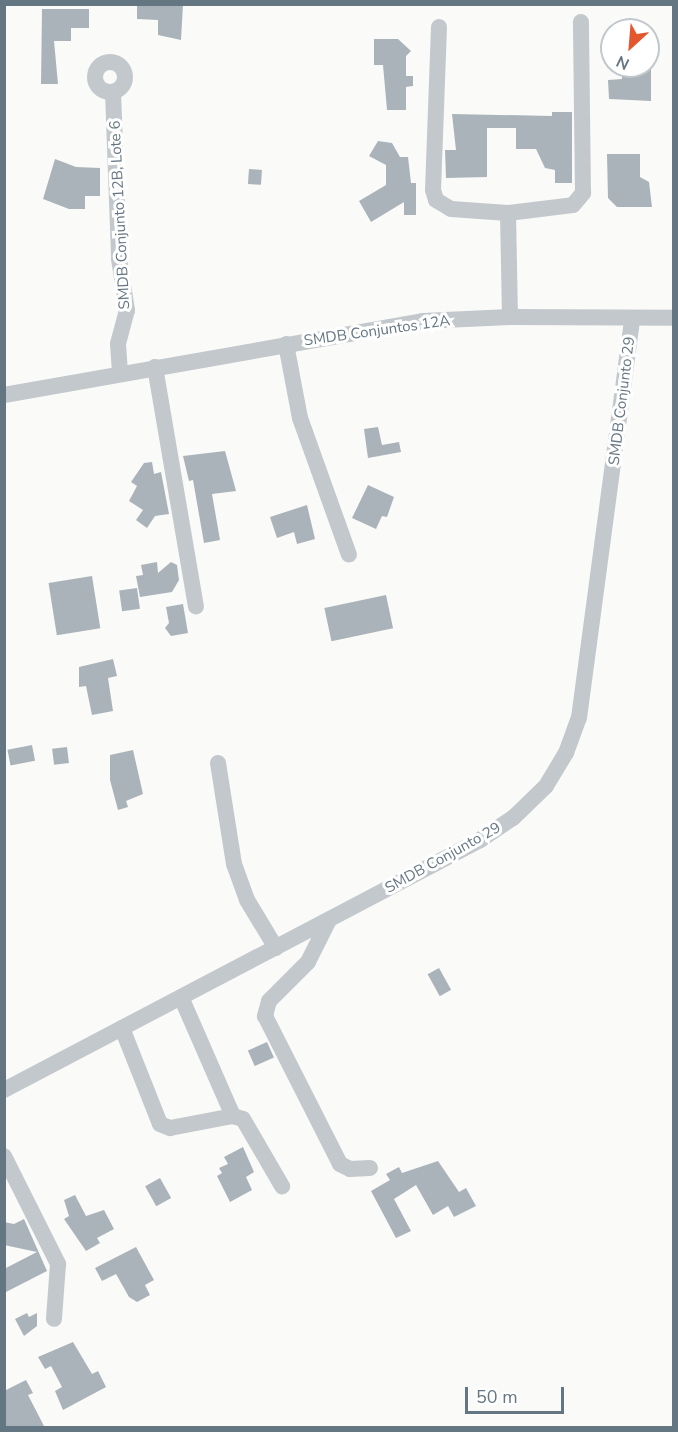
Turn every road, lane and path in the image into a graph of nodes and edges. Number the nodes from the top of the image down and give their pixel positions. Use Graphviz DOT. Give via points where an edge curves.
graph roads {
  1 [pos="581,22"];
  2 [pos="440,27"];
  3 [pos="113,92"];
  4 [pos="508,213"];
  5 [pos="510,317"];
  6 [pos="674,318"];
  7 [pos="632,319"];
  8 [pos="286,344"];
  9 [pos="155,367"];
  10 [pos="120,374"];
  11 [pos="4,395"];
  12 [pos="349,555"];
  13 [pos="196,607"];
  14 [pos="218,763"];
  15 [pos="329,920"];
  16 [pos="276,948"];
  17 [pos="180,998"];
  18 [pos="122,1028"];
  19 [pos="4,1090"];
  20 [pos="232,1116"];
  21 [pos="4,1155"];
  22 [pos="370,1168"];
  23 [pos="282,1186"];
  24 [pos="54,1318"];
  1 -- 4 [label="street" via="584,193 573,205"];
  2 -- 4 [label="street" via="433,190 436,200 452,209"];
  3 -- 10 [label="street, SMDB Conjunto 12B, Lote 6" via="119,259 127,310 118,344"];
  4 -- 5 [label="street"];
  5 -- 7 [label="street, SMDB Conjuntos 12A"];
  5 -- 8 [label="street, SMDB Conjuntos 12A" via="423,321"];
  6 -- 7 [label="street, SMDB Conjuntos 12A"];
  7 -- 15 [label="street, SMDB Conjunto 29" via="588,667 579,718 566,753 546,786 513,818 480,840"];
  8 -- 9 [label="street, SMDB Conjuntos 12A"];
  8 -- 12 [label="street" via="300,418"];
  9 -- 10 [label="street, SMDB Conjuntos 12A"];
  9 -- 13 [label="street"];
  10 -- 11 [label="street, SMDB Conjuntos 12A"];
  14 -- 16 [label="street" via="234,864 247,900"];
  15 -- 16 [label="street, SMDB Conjunto 29"];
  15 -- 22 [label="street" via="308,962 269,1000 265,1016 340,1164 350,1169"];
  16 -- 17 [label="street, SMDB Conjunto 29"];
  17 -- 18 [label="street, SMDB Conjunto 29"];
  17 -- 20 [label="street"];
  18 -- 19 [label="street, SMDB Conjunto 29"];
  18 -- 20 [label="street" via="160,1124 178,1128"];
  20 -- 23 [label="street" via="243,1119 251,1129"];
  21 -- 24 [label="street" via="58,1264"];
}
